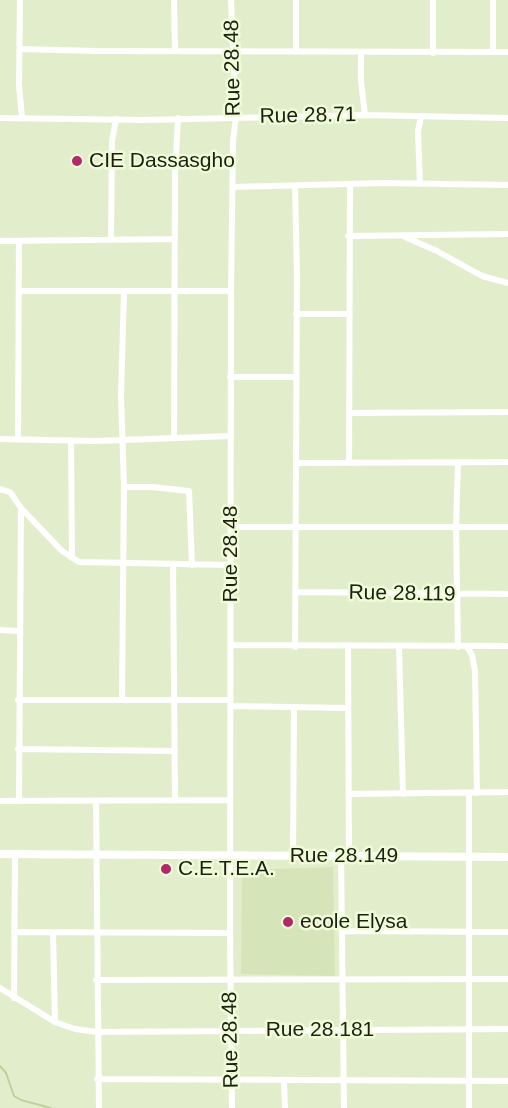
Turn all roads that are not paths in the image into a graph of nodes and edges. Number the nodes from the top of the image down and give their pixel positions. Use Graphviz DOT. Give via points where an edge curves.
graph roads {
  1 [pos="20,0"];
  2 [pos="174,0"];
  3 [pos="231,0"];
  4 [pos="296,0"];
  5 [pos="433,0"];
  6 [pos="492,0"];
  7 [pos="20,49"];
  8 [pos="175,51"];
  9 [pos="232,52"];
  10 [pos="296,52"];
  11 [pos="361,52"];
  12 [pos="493,52"];
  13 [pos="508,52"];
  14 [pos="433,53"];
  15 [pos="365,115"];
  16 [pos="236,117"];
  17 [pos="421,117"];
  18 [pos="0,118"];
  19 [pos="22,118"];
  20 [pos="178,118"];
  21 [pos="508,118"];
  22 [pos="116,119"];
  23 [pos="350,184"];
  24 [pos="420,184"];
  25 [pos="508,185"];
  26 [pos="233,186"];
  27 [pos="295,186"];
  28 [pos="508,234"];
  29 [pos="348,236"];
  30 [pos="404,237"];
  31 [pos="175,239"];
  32 [pos="111,240"];
  33 [pos="19,241"];
  34 [pos="0,242"];
  35 [pos="508,283"];
  36 [pos="19,291"];
  37 [pos="124,291"];
  38 [pos="231,291"];
  39 [pos="175,292"];
  40 [pos="296,314"];
  41 [pos="348,314"];
  42 [pos="230,377"];
  43 [pos="295,377"];
  44 [pos="508,412"];
  45 [pos="349,413"];
  46 [pos="231,436"];
  47 [pos="174,438"];
  48 [pos="0,439"];
  49 [pos="18,439"];
  50 [pos="121,439"];
  51 [pos="71,441"];
  52 [pos="349,462"];
  53 [pos="458,462"];
  54 [pos="508,462"];
  55 [pos="296,463"];
  56 [pos="124,487"];
  57 [pos="0,489"];
  58 [pos="21,508"];
  59 [pos="508,526"];
  60 [pos="231,527"];
  61 [pos="296,527"];
  62 [pos="456,527"];
  63 [pos="72,558"];
  64 [pos="124,562"];
  65 [pos="173,565"];
  66 [pos="192,565"];
  67 [pos="230,566"];
  68 [pos="296,592"];
  69 [pos="457,594"];
  70 [pos="508,594"];
  71 [pos="0,630"];
  72 [pos="18,631"];
  73 [pos="231,645"];
  74 [pos="399,646"];
  75 [pos="508,646"];
  76 [pos="295,647"];
  77 [pos="348,647"];
  78 [pos="458,647"];
  79 [pos="467,647"];
  80 [pos="18,700"];
  81 [pos="122,700"];
  82 [pos="175,700"];
  83 [pos="230,703"];
  84 [pos="294,707"];
  85 [pos="347,708"];
  86 [pos="18,749"];
  87 [pos="175,752"];
  88 [pos="508,792"];
  89 [pos="469,793"];
  90 [pos="477,793"];
  91 [pos="349,794"];
  92 [pos="403,794"];
  93 [pos="175,800"];
  94 [pos="230,800"];
  95 [pos="0,801"];
  96 [pos="19,801"];
  97 [pos="96,802"];
  98 [pos="0,854"];
  99 [pos="96,854"];
  100 [pos="15,855"];
  101 [pos="230,855"];
  102 [pos="293,855"];
  103 [pos="345,856"];
  104 [pos="469,857"];
  105 [pos="508,857"];
  106 [pos="343,931"];
  107 [pos="469,931"];
  108 [pos="14,932"];
  109 [pos="508,932"];
  110 [pos="53,933"];
  111 [pos="96,933"];
  112 [pos="230,933"];
  113 [pos="468,979"];
  114 [pos="508,979"];
  115 [pos="96,980"];
  116 [pos="230,980"];
  117 [pos="343,980"];
  118 [pos="0,988"];
  119 [pos="14,998"];
  120 [pos="54,1022"];
  121 [pos="468,1029"];
  122 [pos="508,1029"];
  123 [pos="230,1030"];
  124 [pos="344,1030"];
  125 [pos="97,1032"];
  126 [pos="98,1079"];
  127 [pos="232,1079"];
  128 [pos="344,1080"];
  129 [pos="284,1081"];
  130 [pos="469,1081"];
  131 [pos="508,1081"];
  132 [pos="99,1108"];
  133 [pos="232,1108"];
  134 [pos="285,1108"];
  135 [pos="344,1108"];
  136 [pos="469,1108"];
  1 -- 7 [label="street"];
  2 -- 8 [label="street"];
  3 -- 9 [label="street, Rue 28.48"];
  4 -- 10 [label="street"];
  5 -- 14 [label="street"];
  6 -- 12 [label="street"];
  7 -- 8 [label="street"];
  7 -- 19 [label="street"];
  8 -- 9 [label="street"];
  9 -- 10 [label="street"];
  9 -- 16 [label="street, Rue 28.48"];
  10 -- 11 [label="street"];
  11 -- 14 [label="street"];
  11 -- 15 [label="street"];
  12 -- 13 [label="street"];
  12 -- 14 [label="street"];
  15 -- 16 [label="street, Rue 28.71"];
  15 -- 17 [label="street, Rue 28.71"];
  16 -- 20 [label="street, Rue 28.71"];
  16 -- 26 [label="street, Rue 28.48"];
  17 -- 21 [label="street, Rue 28.71"];
  17 -- 24 [label="street"];
  18 -- 19 [label="street, Rue 28.71"];
  19 -- 22 [label="street, Rue 28.71"];
  20 -- 22 [label="street, Rue 28.71"];
  20 -- 31 [label="street"];
  22 -- 32 [label="street" via="112,141"];
  23 -- 24 [label="street"];
  23 -- 27 [label="street"];
  23 -- 29 [label="street"];
  24 -- 25 [label="street"];
  26 -- 27 [label="street"];
  26 -- 38 [label="street, Rue 28.48"];
  27 -- 40 [label="street"];
  28 -- 30 [label="street"];
  29 -- 30 [label="street"];
  29 -- 41 [label="street"];
  30 -- 35 [label="street" via="482,276"];
  31 -- 32 [label="street"];
  31 -- 39 [label="street"];
  32 -- 33 [label="street"];
  33 -- 34 [label="street"];
  33 -- 36 [label="street"];
  36 -- 37 [label="street"];
  36 -- 49 [label="street"];
  37 -- 39 [label="street"];
  37 -- 50 [label="street"];
  38 -- 39 [label="street"];
  38 -- 42 [label="street, Rue 28.48"];
  39 -- 47 [label="street"];
  40 -- 41 [label="street"];
  40 -- 43 [label="street"];
  41 -- 45 [label="street"];
  42 -- 43 [label="street"];
  42 -- 46 [label="street, Rue 28.48"];
  43 -- 55 [label="street"];
  44 -- 45 [label="street"];
  45 -- 52 [label="street"];
  46 -- 47 [label="street"];
  46 -- 60 [label="street, Rue 28.48"];
  47 -- 50 [label="street"];
  48 -- 49 [label="street"];
  49 -- 51 [label="street"];
  50 -- 51 [label="street"];
  50 -- 56 [label="street"];
  51 -- 63 [label="street"];
  52 -- 53 [label="street"];
  52 -- 55 [label="street"];
  53 -- 54 [label="street"];
  53 -- 62 [label="street"];
  55 -- 61 [label="street"];
  56 -- 64 [label="street"];
  56 -- 66 [label="street" via="189,490"];
  57 -- 58 [label="street" via="10,492"];
  58 -- 63 [label="street"];
  58 -- 72 [label="street"];
  59 -- 62 [label="street"];
  60 -- 61 [label="street"];
  60 -- 67 [label="street, Rue 28.48"];
  61 -- 62 [label="street"];
  61 -- 68 [label="street"];
  62 -- 69 [label="street"];
  63 -- 64 [label="street" via="79,562"];
  64 -- 65 [label="street"];
  64 -- 81 [label="street"];
  65 -- 66 [label="street"];
  65 -- 82 [label="street"];
  66 -- 67 [label="street"];
  67 -- 73 [label="street, Rue 28.48"];
  68 -- 69 [label="street, Rue 28.119"];
  68 -- 76 [label="street"];
  69 -- 70 [label="street, Rue 28.119"];
  69 -- 78 [label="street"];
  71 -- 72 [label="street"];
  72 -- 80 [label="street"];
  73 -- 76 [label="street"];
  73 -- 83 [label="street, Rue 28.48"];
  74 -- 77 [label="street"];
  74 -- 78 [label="street"];
  74 -- 92 [label="street"];
  75 -- 79 [label="street"];
  76 -- 77 [label="street"];
  77 -- 85 [label="street"];
  78 -- 79 [label="street"];
  79 -- 90 [label="street" via="475,671"];
  80 -- 81 [label="street"];
  80 -- 86 [label="street"];
  81 -- 82 [label="street"];
  82 -- 83 [label="street"];
  82 -- 87 [label="street"];
  83 -- 84 [label="street"];
  83 -- 94 [label="street, Rue 28.48"];
  84 -- 85 [label="street"];
  84 -- 102 [label="street"];
  85 -- 91 [label="street"];
  86 -- 87 [label="street"];
  86 -- 96 [label="street"];
  87 -- 93 [label="street"];
  88 -- 90 [label="street"];
  89 -- 90 [label="street"];
  89 -- 92 [label="street"];
  89 -- 104 [label="street"];
  91 -- 92 [label="street"];
  91 -- 103 [label="street"];
  93 -- 94 [label="street"];
  93 -- 97 [label="street"];
  94 -- 101 [label="street, Rue 28.48"];
  95 -- 96 [label="street"];
  96 -- 97 [label="street"];
  97 -- 99 [label="street"];
  98 -- 100 [label="street, Rue 28.149"];
  99 -- 100 [label="street, Rue 28.149"];
  99 -- 101 [label="street, Rue 28.149"];
  99 -- 111 [label="street"];
  100 -- 108 [label="street"];
  101 -- 102 [label="street, Rue 28.149"];
  101 -- 112 [label="street, Rue 28.48"];
  102 -- 103 [label="street, Rue 28.149"];
  103 -- 104 [label="street, Rue 28.149"];
  103 -- 106 [label="street"];
  104 -- 105 [label="street, Rue 28.149"];
  104 -- 107 [label="street"];
  106 -- 107 [label="street"];
  106 -- 117 [label="street"];
  107 -- 109 [label="street"];
  107 -- 113 [label="street"];
  108 -- 110 [label="street"];
  108 -- 119 [label="street"];
  110 -- 111 [label="street"];
  110 -- 120 [label="street"];
  111 -- 112 [label="street"];
  111 -- 115 [label="street"];
  112 -- 116 [label="street, Rue 28.48"];
  113 -- 114 [label="street"];
  113 -- 117 [label="street"];
  113 -- 121 [label="street"];
  115 -- 116 [label="street"];
  115 -- 125 [label="street"];
  116 -- 117 [label="street"];
  116 -- 123 [label="street, Rue 28.48"];
  117 -- 124 [label="street"];
  118 -- 119 [label="street, Rue 28.181"];
  119 -- 120 [label="street, Rue 28.181"];
  120 -- 125 [label="street, Rue 28.181"];
  121 -- 122 [label="street, Rue 28.181"];
  121 -- 124 [label="street, Rue 28.181"];
  121 -- 130 [label="street"];
  123 -- 124 [label="street, Rue 28.181"];
  123 -- 125 [label="street, Rue 28.181"];
  123 -- 127 [label="street, Rue 28.48"];
  124 -- 128 [label="street"];
  125 -- 126 [label="street"];
  126 -- 127 [label="street"];
  126 -- 132 [label="street"];
  127 -- 129 [label="street"];
  127 -- 133 [label="street, Rue 28.48"];
  128 -- 129 [label="street"];
  128 -- 130 [label="street"];
  128 -- 135 [label="street"];
  129 -- 134 [label="street"];
  130 -- 131 [label="street"];
  130 -- 136 [label="street"];
}
